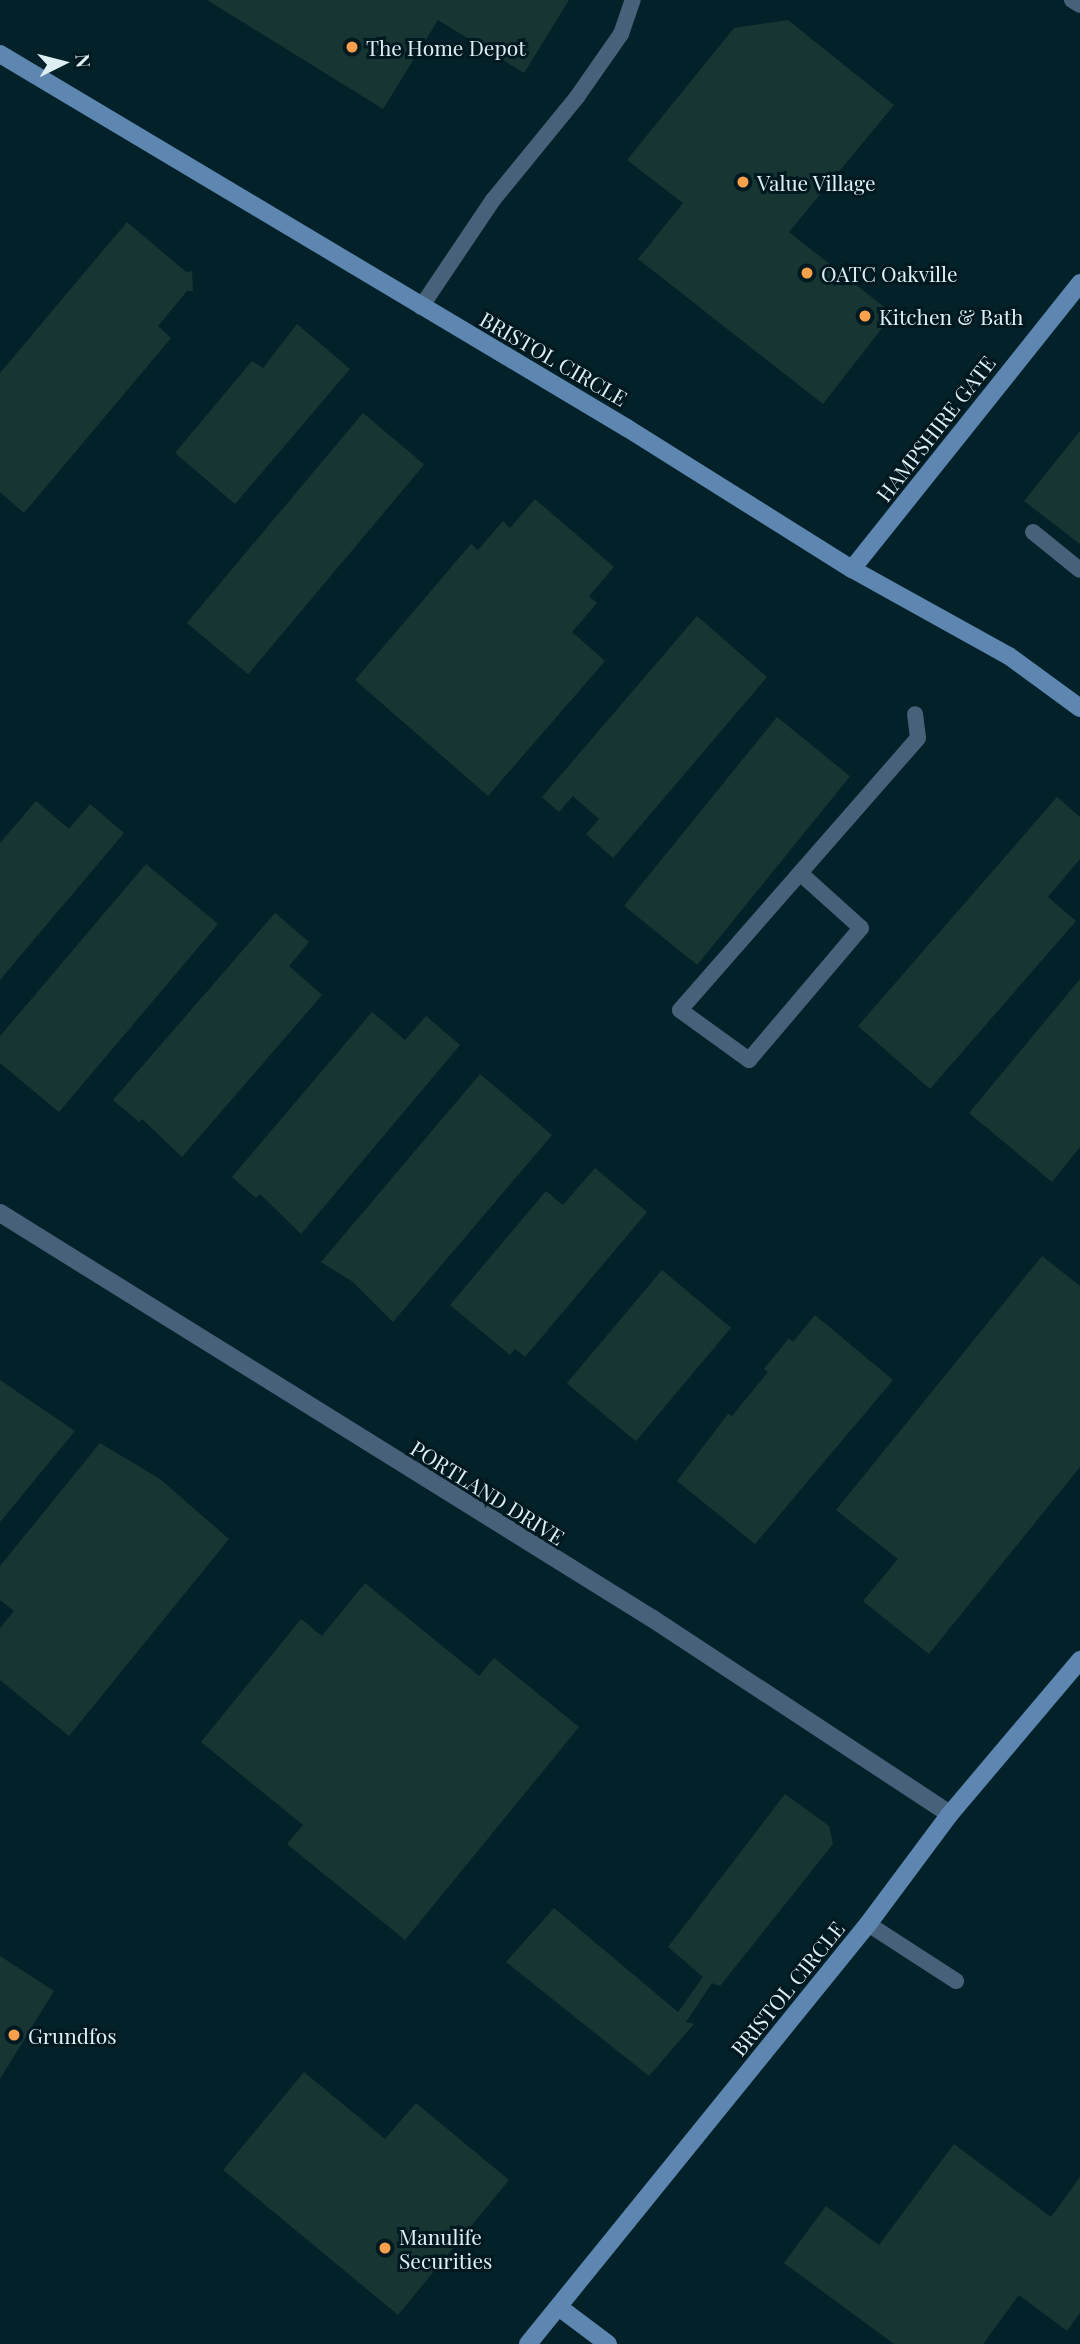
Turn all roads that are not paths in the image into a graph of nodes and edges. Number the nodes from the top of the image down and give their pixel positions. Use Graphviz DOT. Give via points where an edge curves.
graph roads {
  1 [pos="633,0"];
  2 [pos="1072,0"];
  3 [pos="1080,5"];
  4 [pos="0,54"];
  5 [pos="1080,283"];
  6 [pos="421,307"];
  7 [pos="1033,532"];
  8 [pos="852,569"];
  9 [pos="1080,570"];
  10 [pos="1080,708"];
  11 [pos="915,715"];
  12 [pos="800,873"];
  13 [pos="0,1213"];
  14 [pos="1080,1660"];
  15 [pos="950,1814"];
  16 [pos="867,1924"];
  17 [pos="956,1981"];
  18 [pos="560,2308"];
  19 [pos="528,2344"];
  20 [pos="608,2344"];
  1 -- 6 [label="lane" via="621,34 577,97 493,200"];
  2 -- 3 [label="lane"];
  4 -- 6 [label="street, BRISTOL CIRCLE"];
  5 -- 8 [label="street, HAMPSHIRE GATE"];
  6 -- 8 [label="street, BRISTOL CIRCLE" via="627,428"];
  7 -- 9 [label="lane"];
  8 -- 10 [label="street, BRISTOL CIRCLE" via="1009,656"];
  11 -- 12 [label="lane" via="918,738"];
  12 -- 12 [label="lane" via="680,1010 749,1060 861,928"];
  13 -- 15 [label="street, PORTLAND DRIVE" via="653,1619"];
  14 -- 15 [label="street, BRISTOL CIRCLE"];
  15 -- 16 [label="street, BRISTOL CIRCLE"];
  16 -- 17 [label="lane"];
  16 -- 18 [label="street, BRISTOL CIRCLE"];
  18 -- 19 [label="street, BRISTOL CIRCLE"];
  18 -- 20 [label="street"];
}
